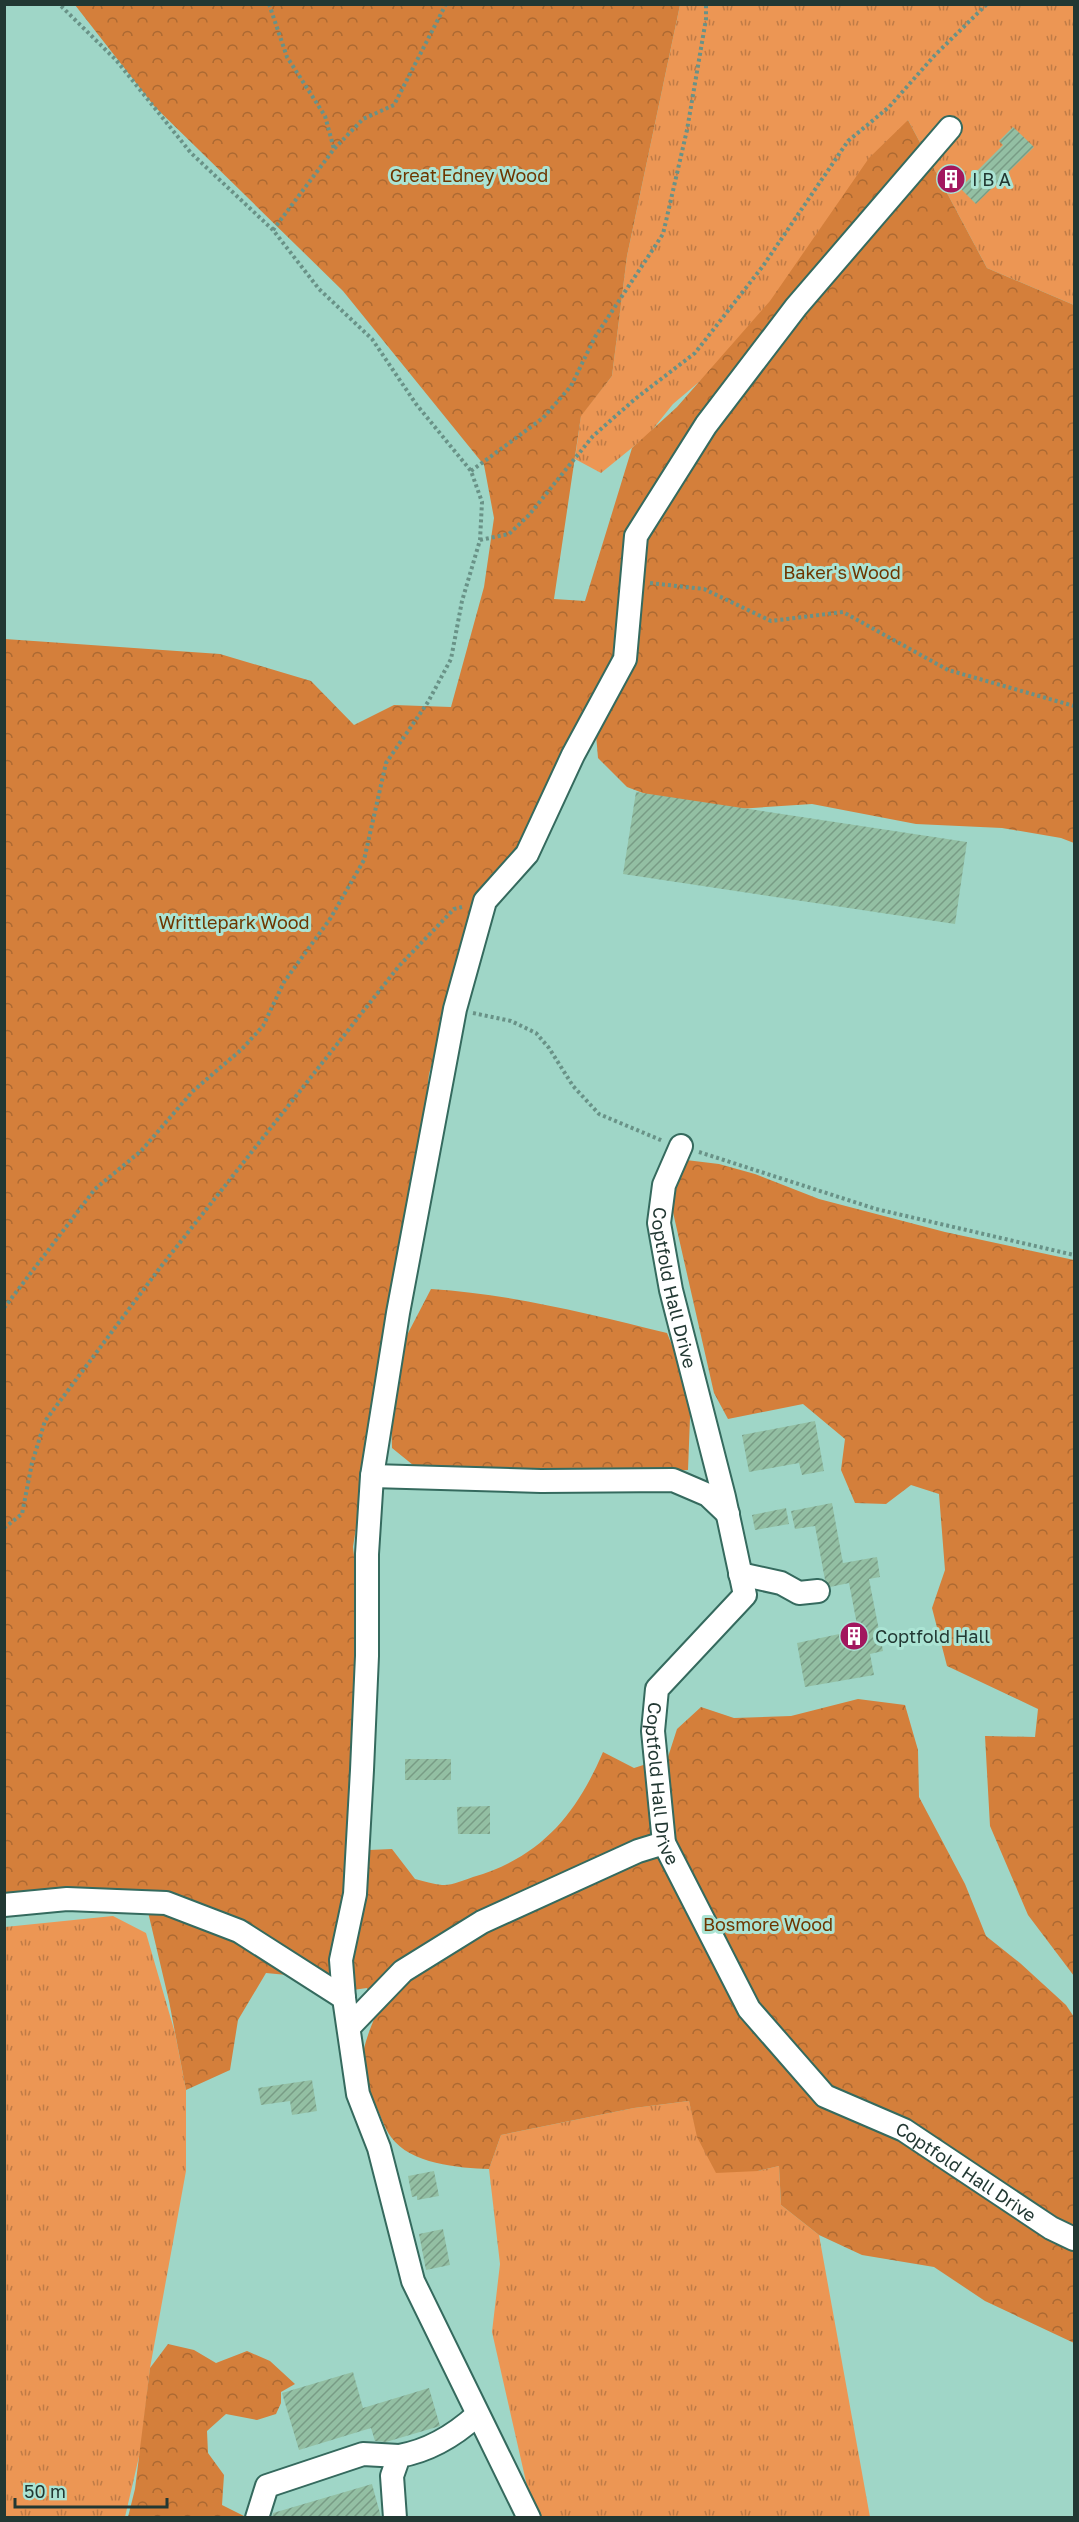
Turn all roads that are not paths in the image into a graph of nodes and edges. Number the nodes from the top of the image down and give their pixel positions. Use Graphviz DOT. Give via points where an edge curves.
graph roads {
  1 [pos="950,128"];
  2 [pos="681,1146"];
  3 [pos="372,1476"];
  4 [pos="728,1514"];
  5 [pos="740,1574"];
  6 [pos="818,1591"];
  7 [pos="664,1844"];
  8 [pos="4,1905"];
  9 [pos="344,1998"];
  10 [pos="350,2026"];
  11 [pos="1074,2239"];
  12 [pos="477,2415"];
  13 [pos="399,2456"];
  14 [pos="257,2517"];
  15 [pos="395,2517"];
  16 [pos="529,2517"];
  1 -- 3 [label="lane" via="796,307 706,424 636,536 625,659 573,755 527,854 485,902 455,1009"];
  2 -- 4 [label="lane, Coptfold Hall Drive" via="664,1185 659,1223 670,1290"];
  3 -- 4 [label="lane" via="673,1480 708,1496"];
  3 -- 9 [label="lane" via="362,1770 355,1894 341,1960"];
  4 -- 5 [label="lane, Coptfold Hall Drive"];
  5 -- 6 [label="lane" via="780,1583 799,1593"];
  5 -- 7 [label="lane, Coptfold Hall Drive" via="745,1595 657,1689 652,1731"];
  7 -- 10 [label="lane" via="638,1851 482,1922 403,1971"];
  7 -- 11 [label="lane, Coptfold Hall Drive" via="749,2009 825,2096 904,2130 1051,2228"];
  8 -- 9 [label="lane" via="67,1899 166,1903 239,1931"];
  9 -- 10 [label="lane"];
  10 -- 12 [label="lane" via="358,2094 379,2148 413,2281"];
  12 -- 13 [label="lane" via="441,2441"];
  12 -- 16 [label="lane"];
  13 -- 14 [label="lane" via="363,2454 267,2486"];
  13 -- 15 [label="lane" via="392,2476"];
}
